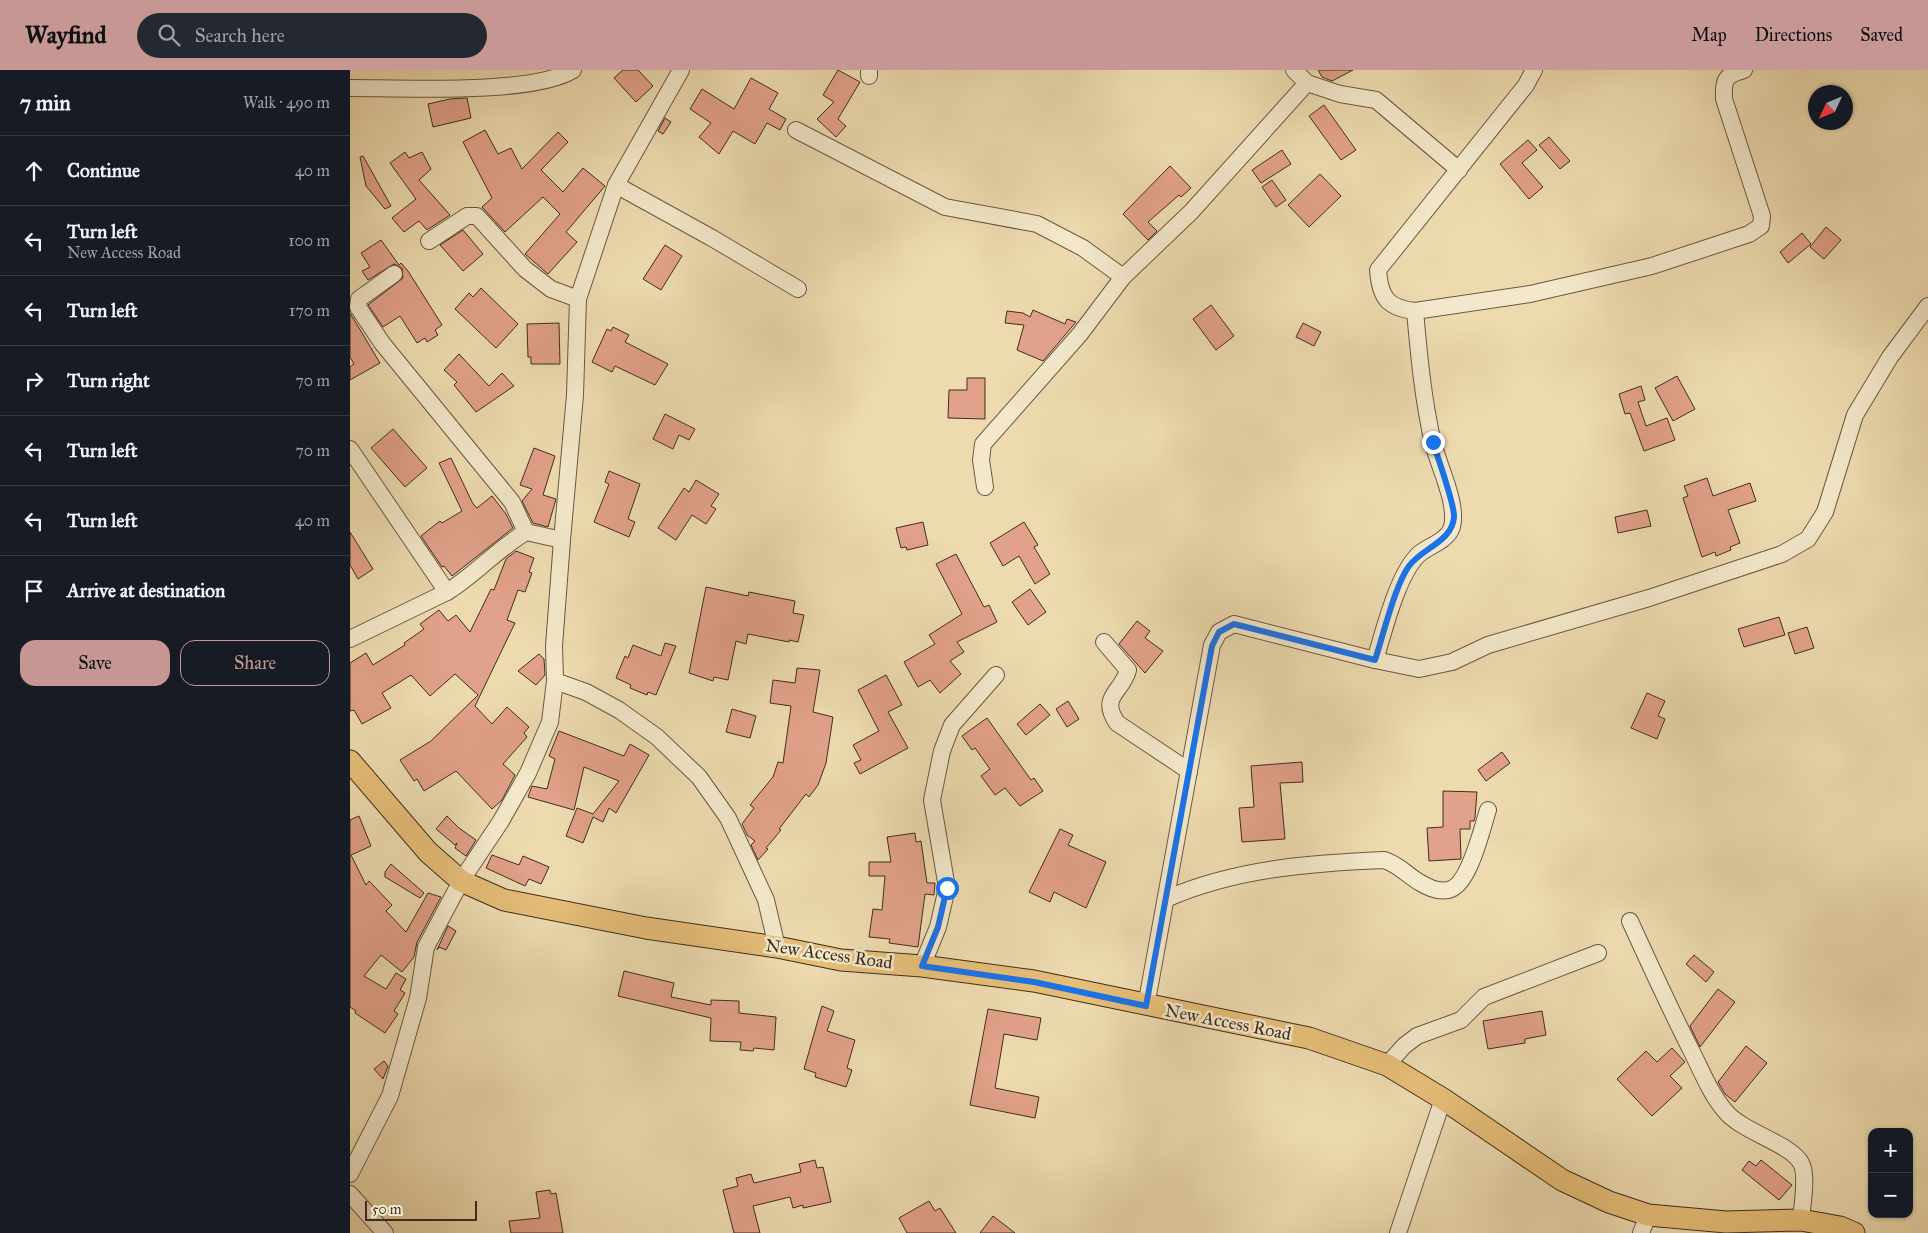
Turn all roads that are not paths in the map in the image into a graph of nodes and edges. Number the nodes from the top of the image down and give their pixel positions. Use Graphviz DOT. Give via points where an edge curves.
graph roads {
  1 [pos="573,70"];
  2 [pos="681,70"];
  3 [pos="1294,70"];
  4 [pos="1534,70"];
  5 [pos="1744,70"];
  6 [pos="1307,83"];
  7 [pos="350,88"];
  8 [pos="796,130"];
  9 [pos="1459,170"];
  10 [pos="616,185"];
  11 [pos="429,241"];
  12 [pos="394,274"];
  13 [pos="1123,277"];
  14 [pos="798,289"];
  15 [pos="578,299"];
  16 [pos="1928,306"];
  17 [pos="1415,312"];
  18 [pos="350,449"];
  19 [pos="985,488"];
  20 [pos="526,532"];
  21 [pos="562,540"];
  22 [pos="447,592"];
  23 [pos="350,639"];
  24 [pos="1104,642"];
  25 [pos="1375,660"];
  26 [pos="996,675"];
  27 [pos="555,681"];
  28 [pos="350,761"];
  29 [pos="1189,771"];
  30 [pos="1488,810"];
  31 [pos="461,880"];
  32 [pos="1166,899"];
  33 [pos="1630,921"];
  34 [pos="776,947"];
  35 [pos="1598,953"];
  36 [pos="922,966"];
  37 [pos="1146,1006"];
  38 [pos="1387,1065"];
  39 [pos="1443,1099"];
  40 [pos="350,1174"];
  41 [pos="350,1194"];
  42 [pos="1802,1220"];
  43 [pos="1644,1224"];
  44 [pos="385,1233"];
  45 [pos="1398,1233"];
  46 [pos="1854,1233"];
  1 -- 7 [label="street" via="551,79 500,87"];
  2 -- 10 [label="street"];
  3 -- 6 [label="street"];
  4 -- 9 [label="street" via="1526,85"];
  5 -- 17 [label="street" via="1731,74 1724,84 1724,99 1762,216 1760,226 1749,234 1652,266 1530,294"];
  6 -- 9 [label="street" via="1340,94 1376,100"];
  6 -- 13 [label="street" via="1191,212"];
  8 -- 13 [label="street" via="945,207 1037,224 1083,248"];
  9 -- 17 [label="street" via="1378,270 1379,288 1387,301 1399,310"];
  10 -- 14 [label="street"];
  10 -- 15 [label="street"];
  11 -- 15 [label="street" via="467,216 477,216 525,269 551,289"];
  12 -- 20 [label="street" via="360,299 358,307 382,343 512,502"];
  13 -- 19 [label="street" via="1080,334 983,444 981,460"];
  15 -- 21 [label="street" via="575,395"];
  16 -- 25 [label="street" via="1890,357 1855,415 1824,512 1808,539 1782,554 1649,598 1488,645 1452,662 1419,669"];
  17 -- 25 [label="street" via="1433,442 1454,515 1451,530 1418,554 1408,568"];
  18 -- 22 [label="street"];
  20 -- 21 [label="street"];
  20 -- 22 [label="street" via="506,544"];
  21 -- 27 [label="street" via="554,646"];
  22 -- 23 [label="street"];
  24 -- 29 [label="street" via="1128,670 1109,701 1111,714 1117,723"];
  25 -- 29 [label="street" via="1234,624 1219,632 1212,646"];
  26 -- 36 [label="street" via="952,725 942,751 932,800 947,888 938,927"];
  27 -- 31 [label="street" via="550,722 540,748 501,822"];
  27 -- 34 [label="street" via="586,692 618,710 657,738 699,777 728,818 766,900"];
  28 -- 31 [label="main road, New Access Road" via="428,852"];
  29 -- 32 [label="street"];
  30 -- 32 [label="street" via="1468,870 1460,884 1449,890 1418,882 1384,860 1333,862 1225,877 1196,885"];
  31 -- 34 [label="main road, New Access Road" via="504,900 646,928"];
  31 -- 40 [label="street" via="426,947 418,998 390,1096"];
  32 -- 37 [label="street"];
  33 -- 42 [label="street" via="1711,1090 1726,1113 1794,1154 1801,1162 1804,1170"];
  34 -- 36 [label="main road, New Access Road" via="841,960"];
  35 -- 38 [label="street" via="1484,997 1461,1020 1417,1036"];
  36 -- 37 [label="main road, New Access Road" via="1034,982"];
  37 -- 38 [label="main road, New Access Road" via="1309,1038"];
  38 -- 39 [label="main road, New Access Road"];
  39 -- 43 [label="main road, New Access Road" via="1562,1180 1609,1202"];
  39 -- 45 [label="street"];
  41 -- 44 [label="street"];
  42 -- 43 [label="main road, New Access Road"];
  42 -- 46 [label="main road, New Access Road"];
}
